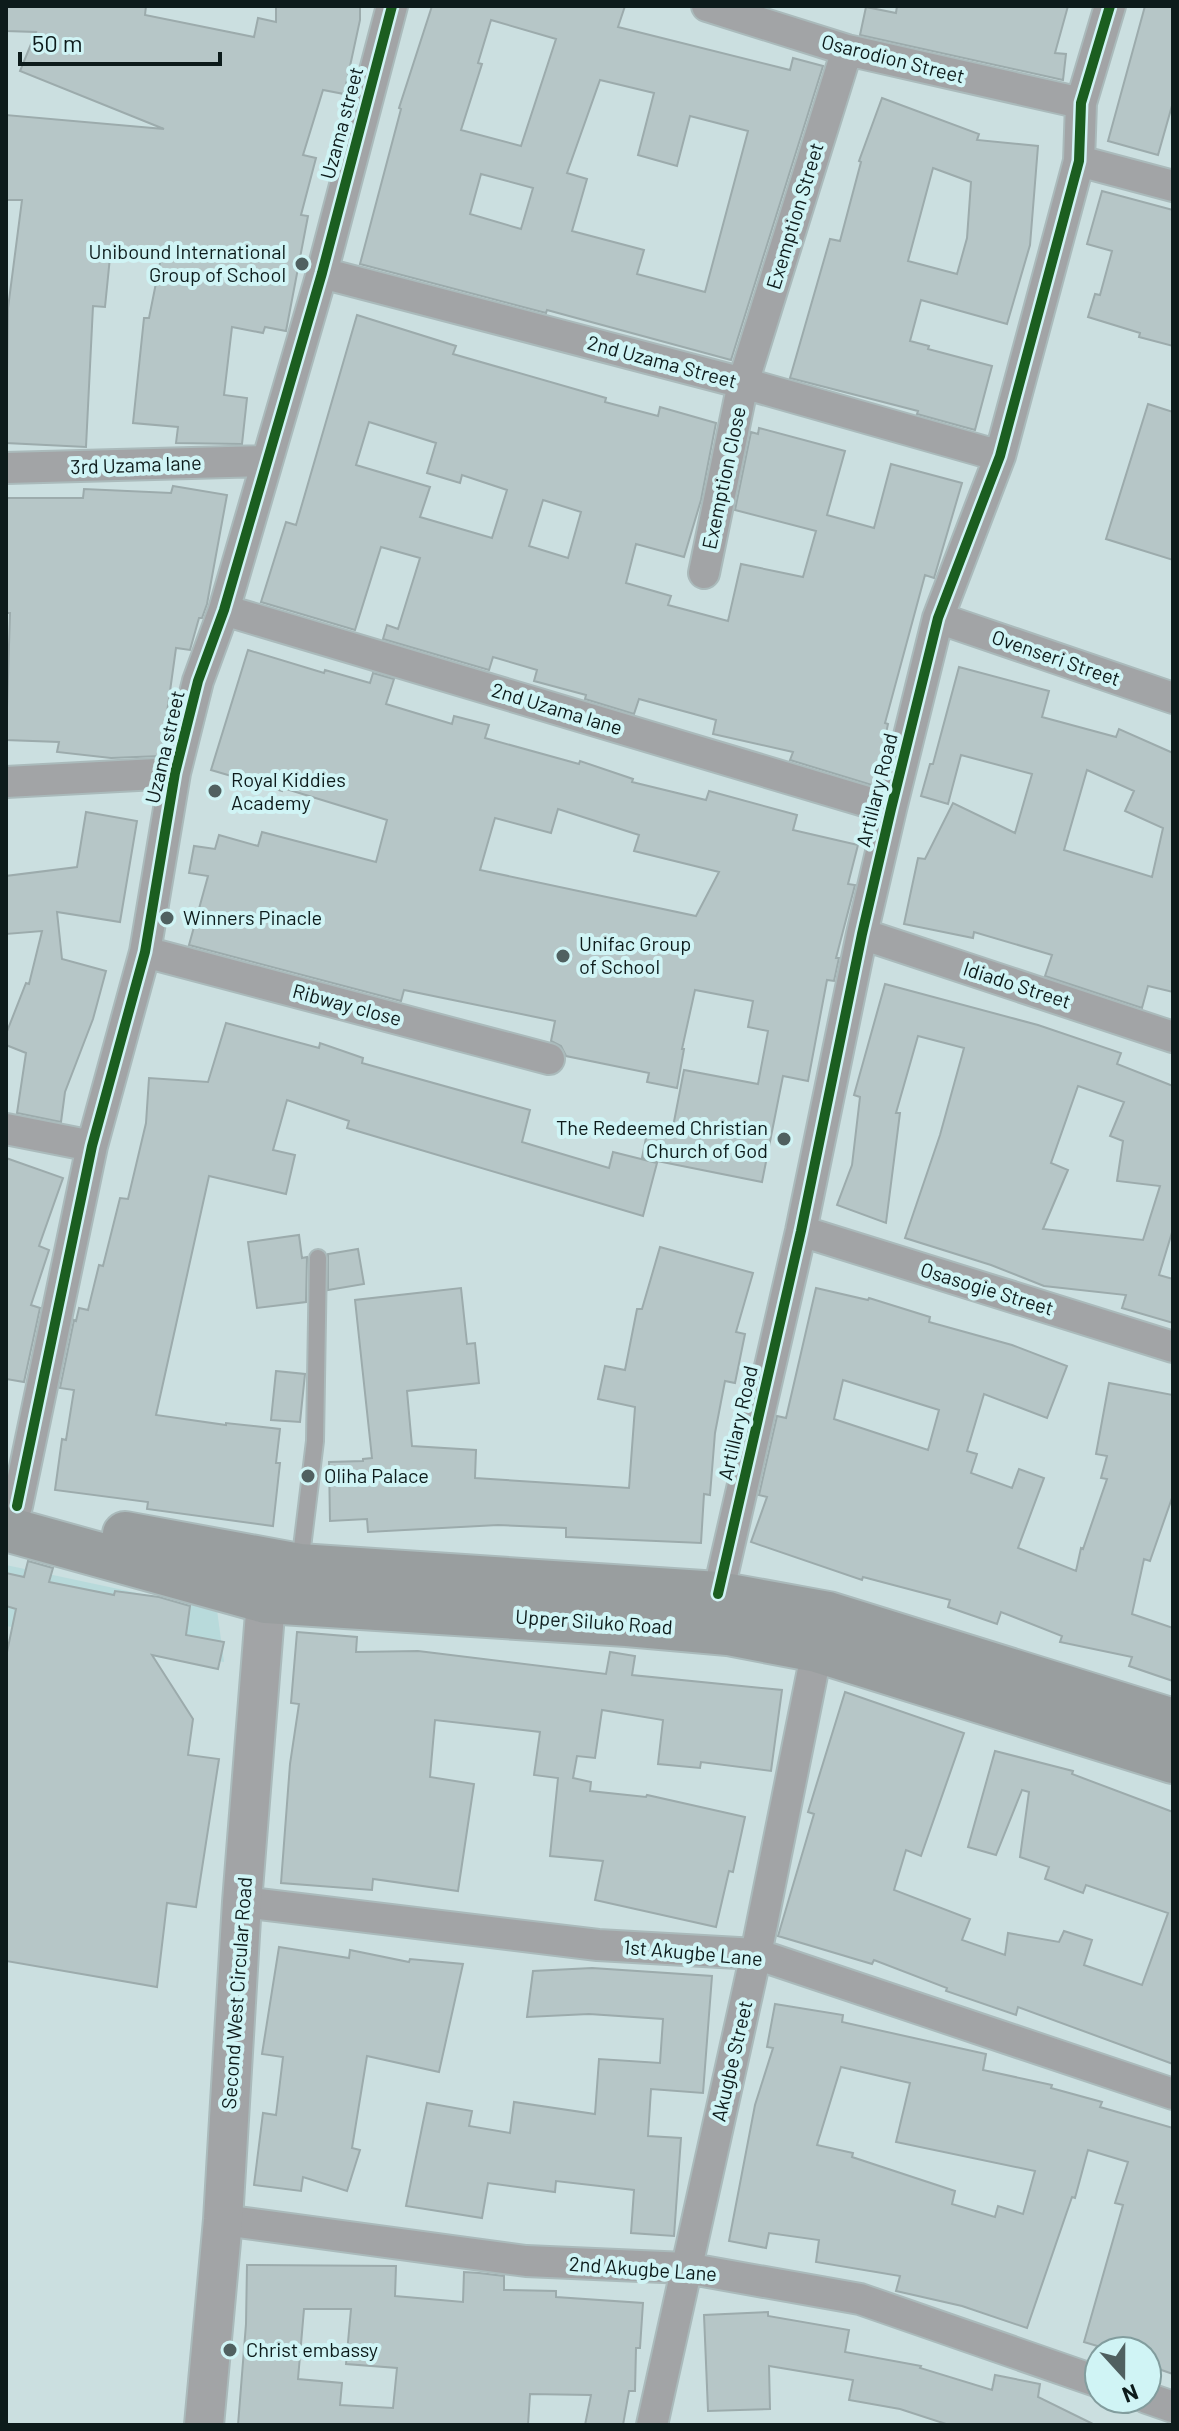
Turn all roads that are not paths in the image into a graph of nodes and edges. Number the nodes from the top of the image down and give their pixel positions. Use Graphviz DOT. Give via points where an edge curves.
graph roads {
  1 [pos="392,6"];
  2 [pos="707,6"];
  3 [pos="1110,6"];
  4 [pos="847,50"];
  5 [pos="1081,103"];
  6 [pos="1079,161"];
  7 [pos="1173,186"];
  8 [pos="322,273"];
  9 [pos="743,383"];
  10 [pos="1000,456"];
  11 [pos="266,461"];
  12 [pos="6,468"];
  13 [pos="704,573"];
  14 [pos="224,610"];
  15 [pos="938,618"];
  16 [pos="1173,698"];
  17 [pos="175,773"];
  18 [pos="6,782"];
  19 [pos="891,809"];
  20 [pos="862,934"];
  21 [pos="145,952"];
  22 [pos="1173,1037"];
  23 [pos="549,1059"];
  24 [pos="6,1129"];
  25 [pos="92,1146"];
  26 [pos="801,1231"];
  27 [pos="318,1258"];
  28 [pos="1173,1347"];
  29 [pos="10,1512"];
  30 [pos="277,1576"];
  31 [pos="718,1594"];
  32 [pos="817,1650"];
  33 [pos="1173,1721"];
  34 [pos="1173,1761"];
  35 [pos="242,1902"];
  36 [pos="756,1954"];
  37 [pos="1173,2094"];
  38 [pos="223,2220"];
  39 [pos="686,2268"];
  40 [pos="1083,2376"];
  41 [pos="204,2425"];
  42 [pos="652,2425"];
  1 -- 8 [label="street, Uzama street"];
  2 -- 4 [label="street, Osarodion Street"];
  3 -- 5 [label="street, Artillary Road"];
  4 -- 5 [label="street, Osarodion Street"];
  4 -- 9 [label="street, Exemption Street"];
  5 -- 6 [label="street, Artillary Road"];
  6 -- 7 [label="street"];
  6 -- 10 [label="street, Artillary Road"];
  8 -- 9 [label="street, 2nd Uzama Street"];
  8 -- 11 [label="street, Uzama street"];
  9 -- 10 [label="street, 2nd Uzama Street"];
  9 -- 13 [label="street, Exemption Close"];
  10 -- 15 [label="street, Artillary Road"];
  11 -- 12 [label="street, 3rd Uzama lane"];
  11 -- 14 [label="street, Uzama street"];
  14 -- 17 [label="street, Uzama street" via="198,681"];
  14 -- 19 [label="street, 2nd Uzama lane"];
  15 -- 16 [label="street, Ovenseri Street"];
  15 -- 19 [label="street, Artillary Road"];
  17 -- 18 [label="street"];
  17 -- 21 [label="street, Uzama street"];
  19 -- 20 [label="street, Artillary Road"];
  20 -- 22 [label="street, Idiado Street"];
  20 -- 26 [label="street, Artillary Road"];
  21 -- 23 [label="street, Ribway close"];
  21 -- 25 [label="street, Uzama street"];
  24 -- 25 [label="street"];
  25 -- 29 [label="street, Uzama street"];
  26 -- 28 [label="street, Osasogie Street"];
  26 -- 31 [label="street, Artillary Road"];
  27 -- 30 [label="lane" via="315,1441"];
  29 -- 30 [label="main road, Upper Siluko Road" via="131,1535"];
  30 -- 31 [label="main road, Upper Siluko Road"];
  30 -- 32 [label="main road, Upper Siluko Road" via="728,1633"];
  30 -- 35 [label="street, Second West Circular Road"];
  31 -- 33 [label="main road, Upper Siluko Road" via="828,1614"];
  32 -- 34 [label="main road, Upper Siluko Road"];
  32 -- 36 [label="street, Akugbe Street"];
  35 -- 36 [label="street, 1st Akugbe Lane" via="598,1945"];
  35 -- 38 [label="street, Second West Circular Road"];
  36 -- 37 [label="street, 1st Akugbe Lane"];
  36 -- 39 [label="street, Akugbe Street"];
  38 -- 39 [label="street, 2nd Akugbe Lane" via="526,2261"];
  38 -- 41 [label="street, Second West Circular Road"];
  39 -- 40 [label="street, 2nd Akugbe Lane" via="860,2299"];
  39 -- 42 [label="street, Akugbe Street"];
}
